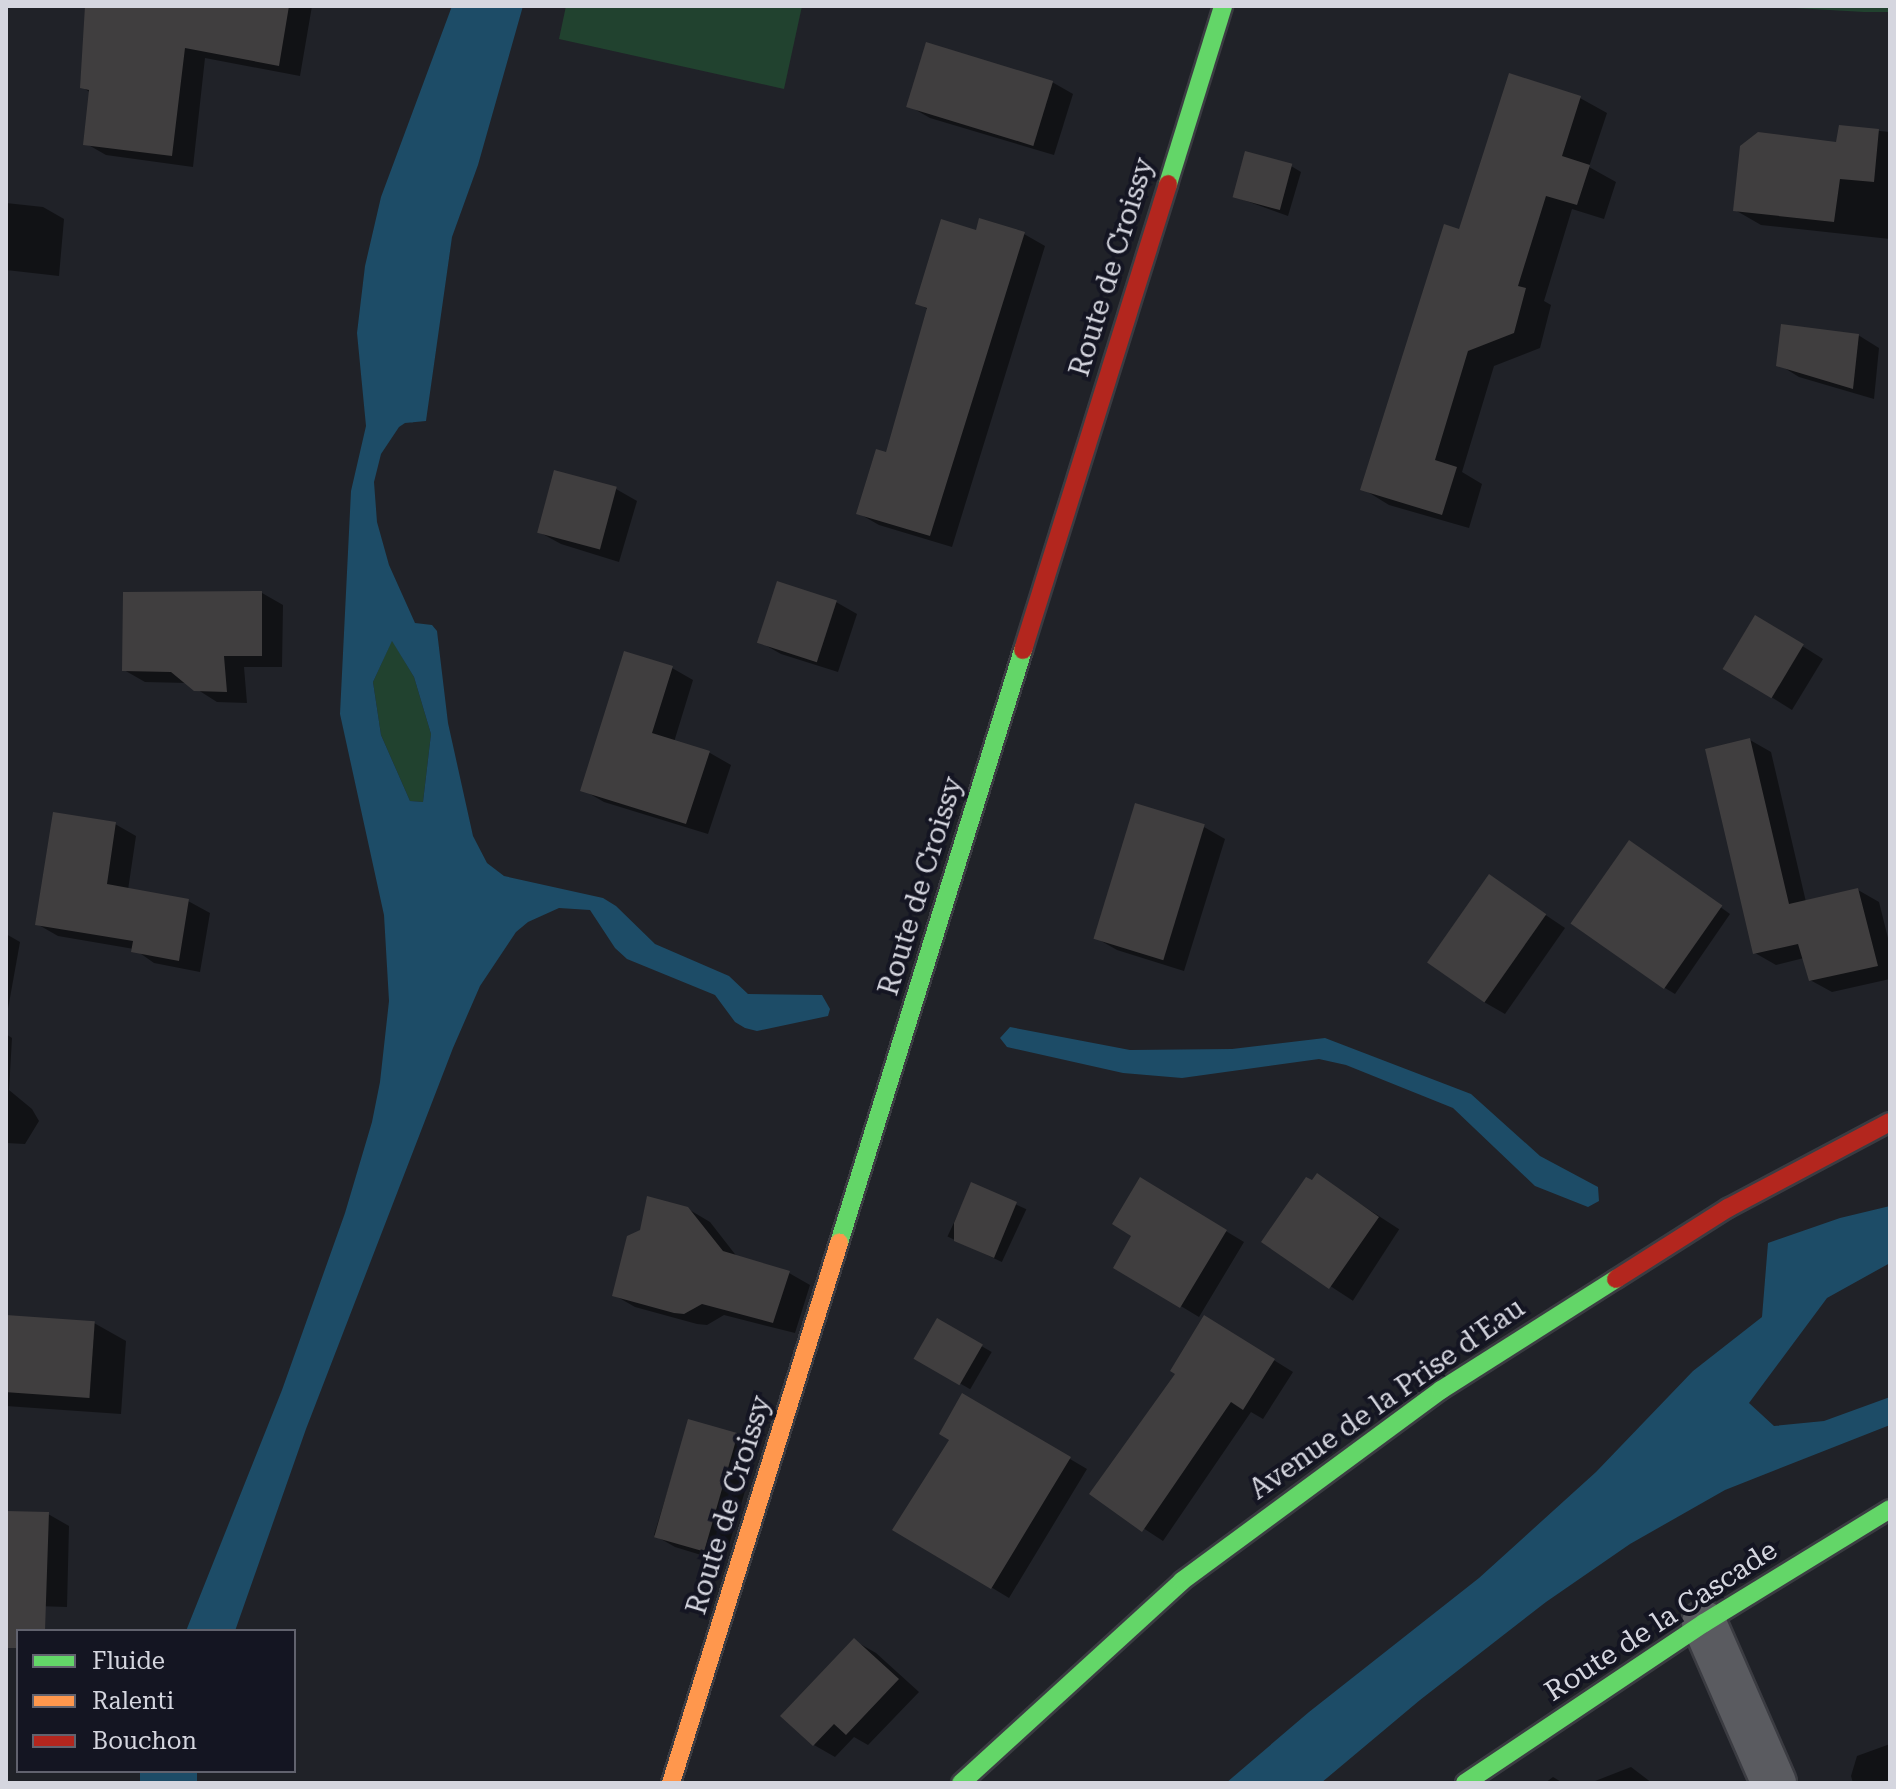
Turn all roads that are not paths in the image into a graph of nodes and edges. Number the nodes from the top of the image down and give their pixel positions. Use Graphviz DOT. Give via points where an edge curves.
graph roads {
  1 [pos="1223,6"];
  2 [pos="1890,1122"];
  3 [pos="1890,1509"];
  4 [pos="1704,1623"];
  5 [pos="671,1783"];
  6 [pos="961,1783"];
  7 [pos="1465,1783"];
  8 [pos="1774,1783"];
  1 -- 5 [label="main road, Route de Croissy"];
  2 -- 6 [label="main road, Avenue de la Prise d'Eau" via="1728,1208 1441,1390 1182,1581"];
  3 -- 4 [label="main road, Route de la Cascade"];
  4 -- 7 [label="main road, Route de la Cascade"];
  4 -- 8 [label="street"];
}
